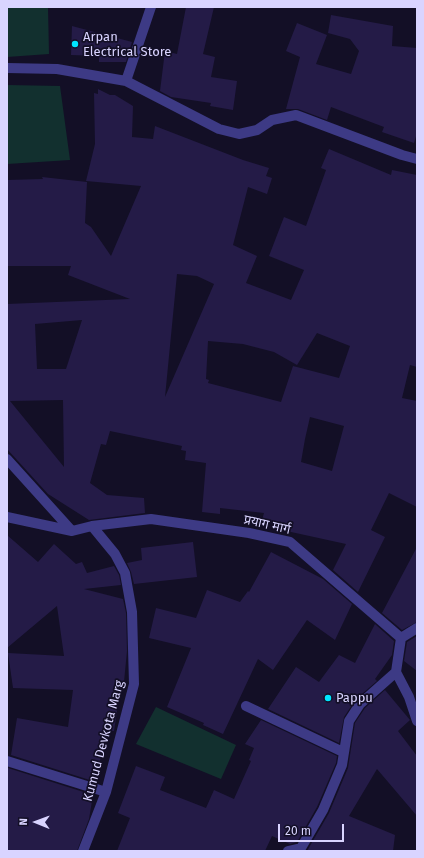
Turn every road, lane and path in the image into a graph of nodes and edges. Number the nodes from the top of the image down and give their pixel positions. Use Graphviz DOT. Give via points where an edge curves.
graph roads {
  1 [pos="151,7"];
  2 [pos="7,68"];
  3 [pos="126,81"];
  4 [pos="417,158"];
  5 [pos="7,459"];
  6 [pos="7,517"];
  7 [pos="92,526"];
  8 [pos="72,531"];
  9 [pos="417,628"];
  10 [pos="401,638"];
  11 [pos="396,672"];
  12 [pos="246,706"];
  13 [pos="417,721"];
  14 [pos="343,752"];
  15 [pos="7,761"];
  16 [pos="106,792"];
  17 [pos="83,851"];
  18 [pos="288,851"];
  1 -- 3 [label="street"];
  2 -- 3 [label="street" via="57,69"];
  3 -- 4 [label="street" via="219,129 239,134 257,130 272,120 296,116 402,155"];
  5 -- 8 [label="street"];
  6 -- 8 [label="street"];
  7 -- 8 [label="street, प्रयाग मार्ग"];
  7 -- 10 [label="street, प्रयाग मार्ग" via="150,519 250,532 290,542"];
  7 -- 16 [label="street, Kumud Devkota Marg" via="115,554 125,573 132,612 134,684"];
  9 -- 10 [label="street"];
  10 -- 11 [label="street"];
  11 -- 13 [label="street" via="409,697"];
  11 -- 14 [label="street" via="360,704 349,721"];
  12 -- 14 [label="street"];
  14 -- 18 [label="street" via="342,765 323,810 301,848"];
  15 -- 16 [label="street"];
  16 -- 17 [label="street, Kumud Devkota Marg"];
}
